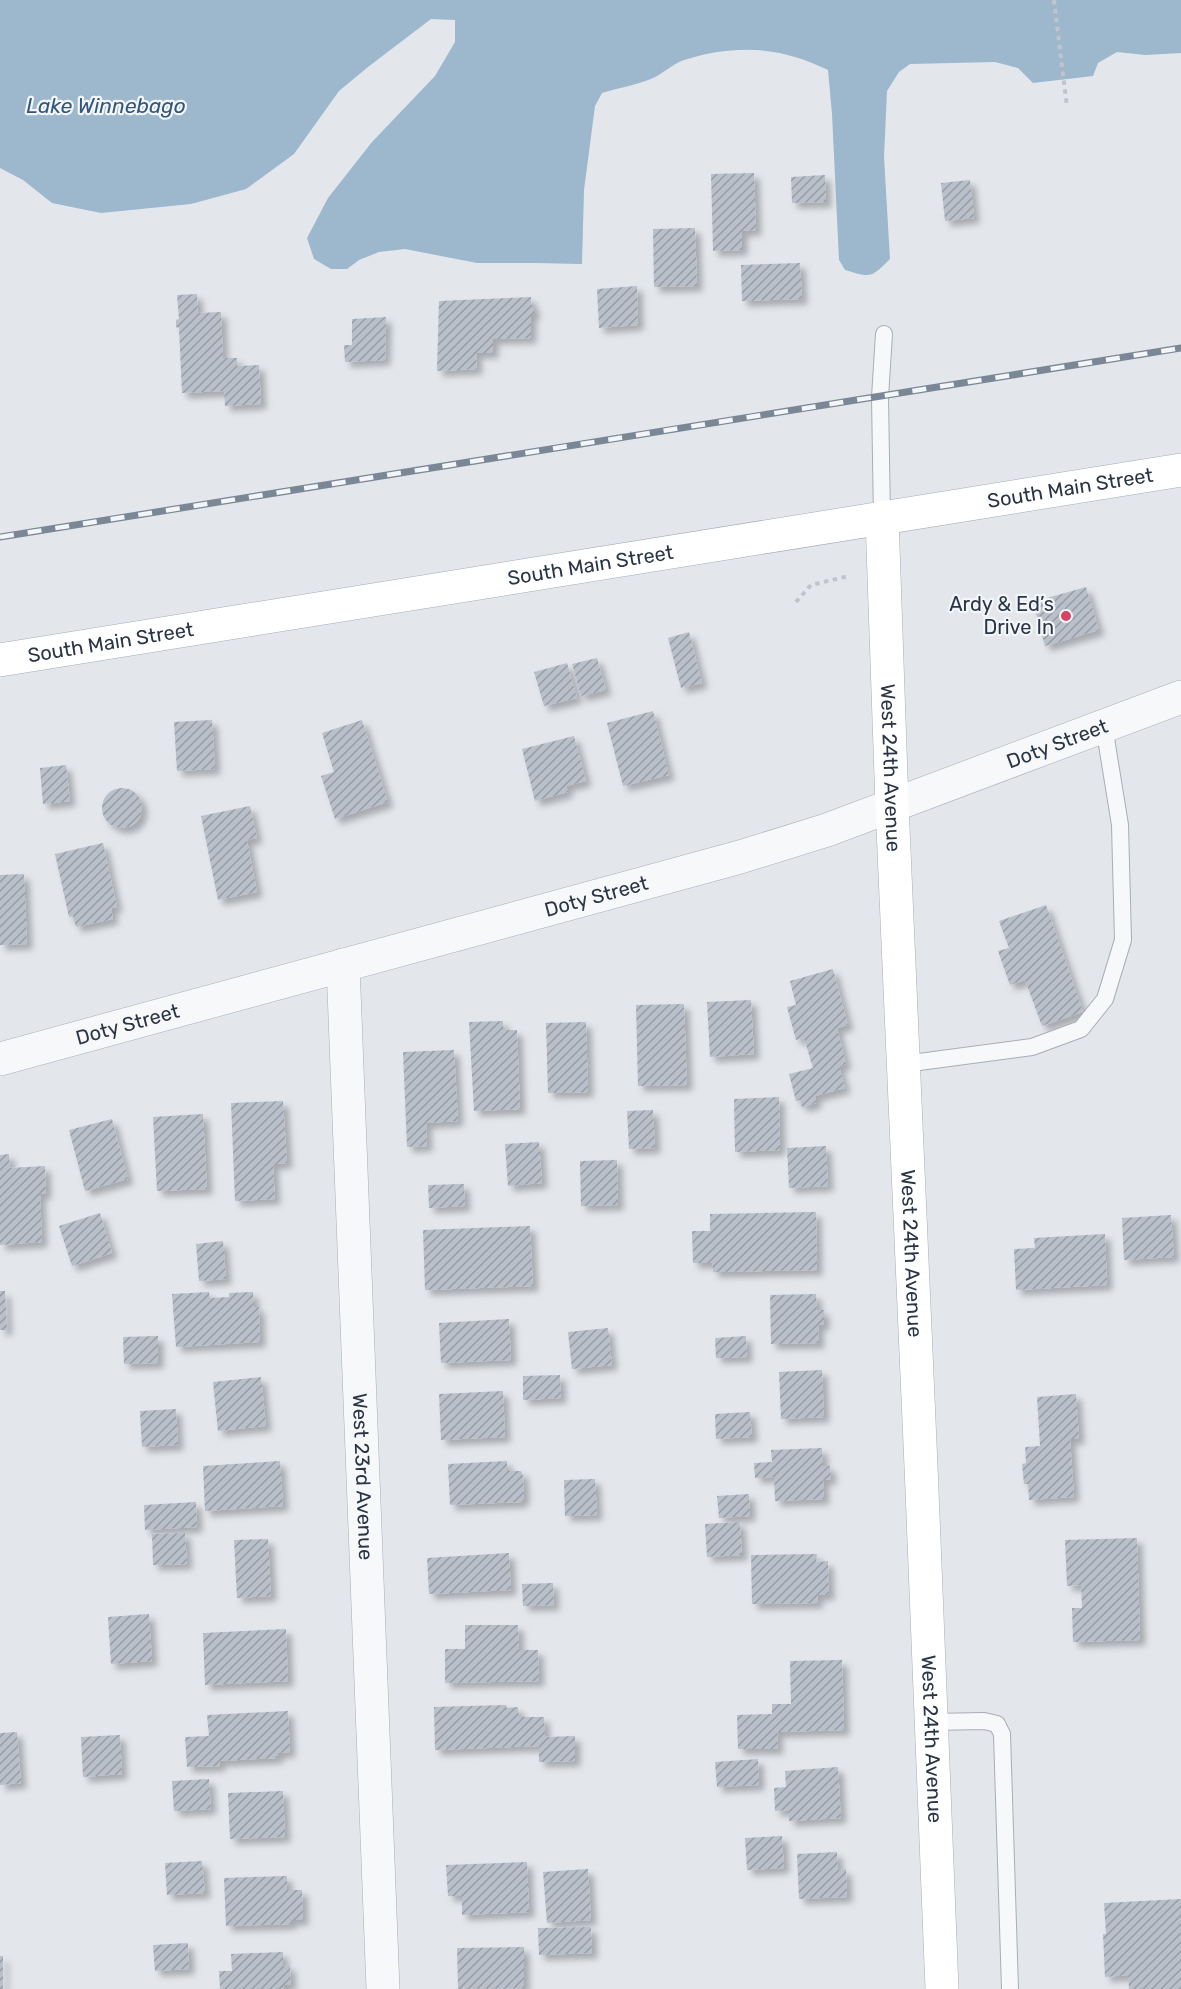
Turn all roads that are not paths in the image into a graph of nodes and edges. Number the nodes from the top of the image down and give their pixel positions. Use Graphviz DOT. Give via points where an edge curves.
graph roads {
  1 [pos="884,334"];
  2 [pos="1181,470"];
  3 [pos="882,518"];
  4 [pos="0,660"];
  5 [pos="1181,697"];
  6 [pos="1104,726"];
  7 [pos="892,805"];
  8 [pos="343,964"];
  9 [pos="0,1059"];
  10 [pos="904,1064"];
  11 [pos="931,1722"];
  12 [pos="383,1989"];
  13 [pos="942,1989"];
  14 [pos="1010,1989"];
  1 -- 3 [label="lane" via="880,397"];
  2 -- 3 [label="street, South Main Street"];
  3 -- 4 [label="street, South Main Street"];
  3 -- 7 [label="street, West 24th Avenue"];
  5 -- 6 [label="street, Doty Street"];
  6 -- 7 [label="street, Doty Street"];
  6 -- 10 [label="lane" via="1120,825 1124,940 1105,999 1081,1029 1032,1047"];
  7 -- 8 [label="street, Doty Street" via="740,857"];
  7 -- 10 [label="street, West 24th Avenue"];
  8 -- 9 [label="street, Doty Street"];
  8 -- 12 [label="street, West 23rd Avenue"];
  10 -- 11 [label="street, West 24th Avenue"];
  11 -- 13 [label="street, West 24th Avenue"];
  11 -- 14 [label="lane" via="984,1721 997,1724 1002,1734"];
}
